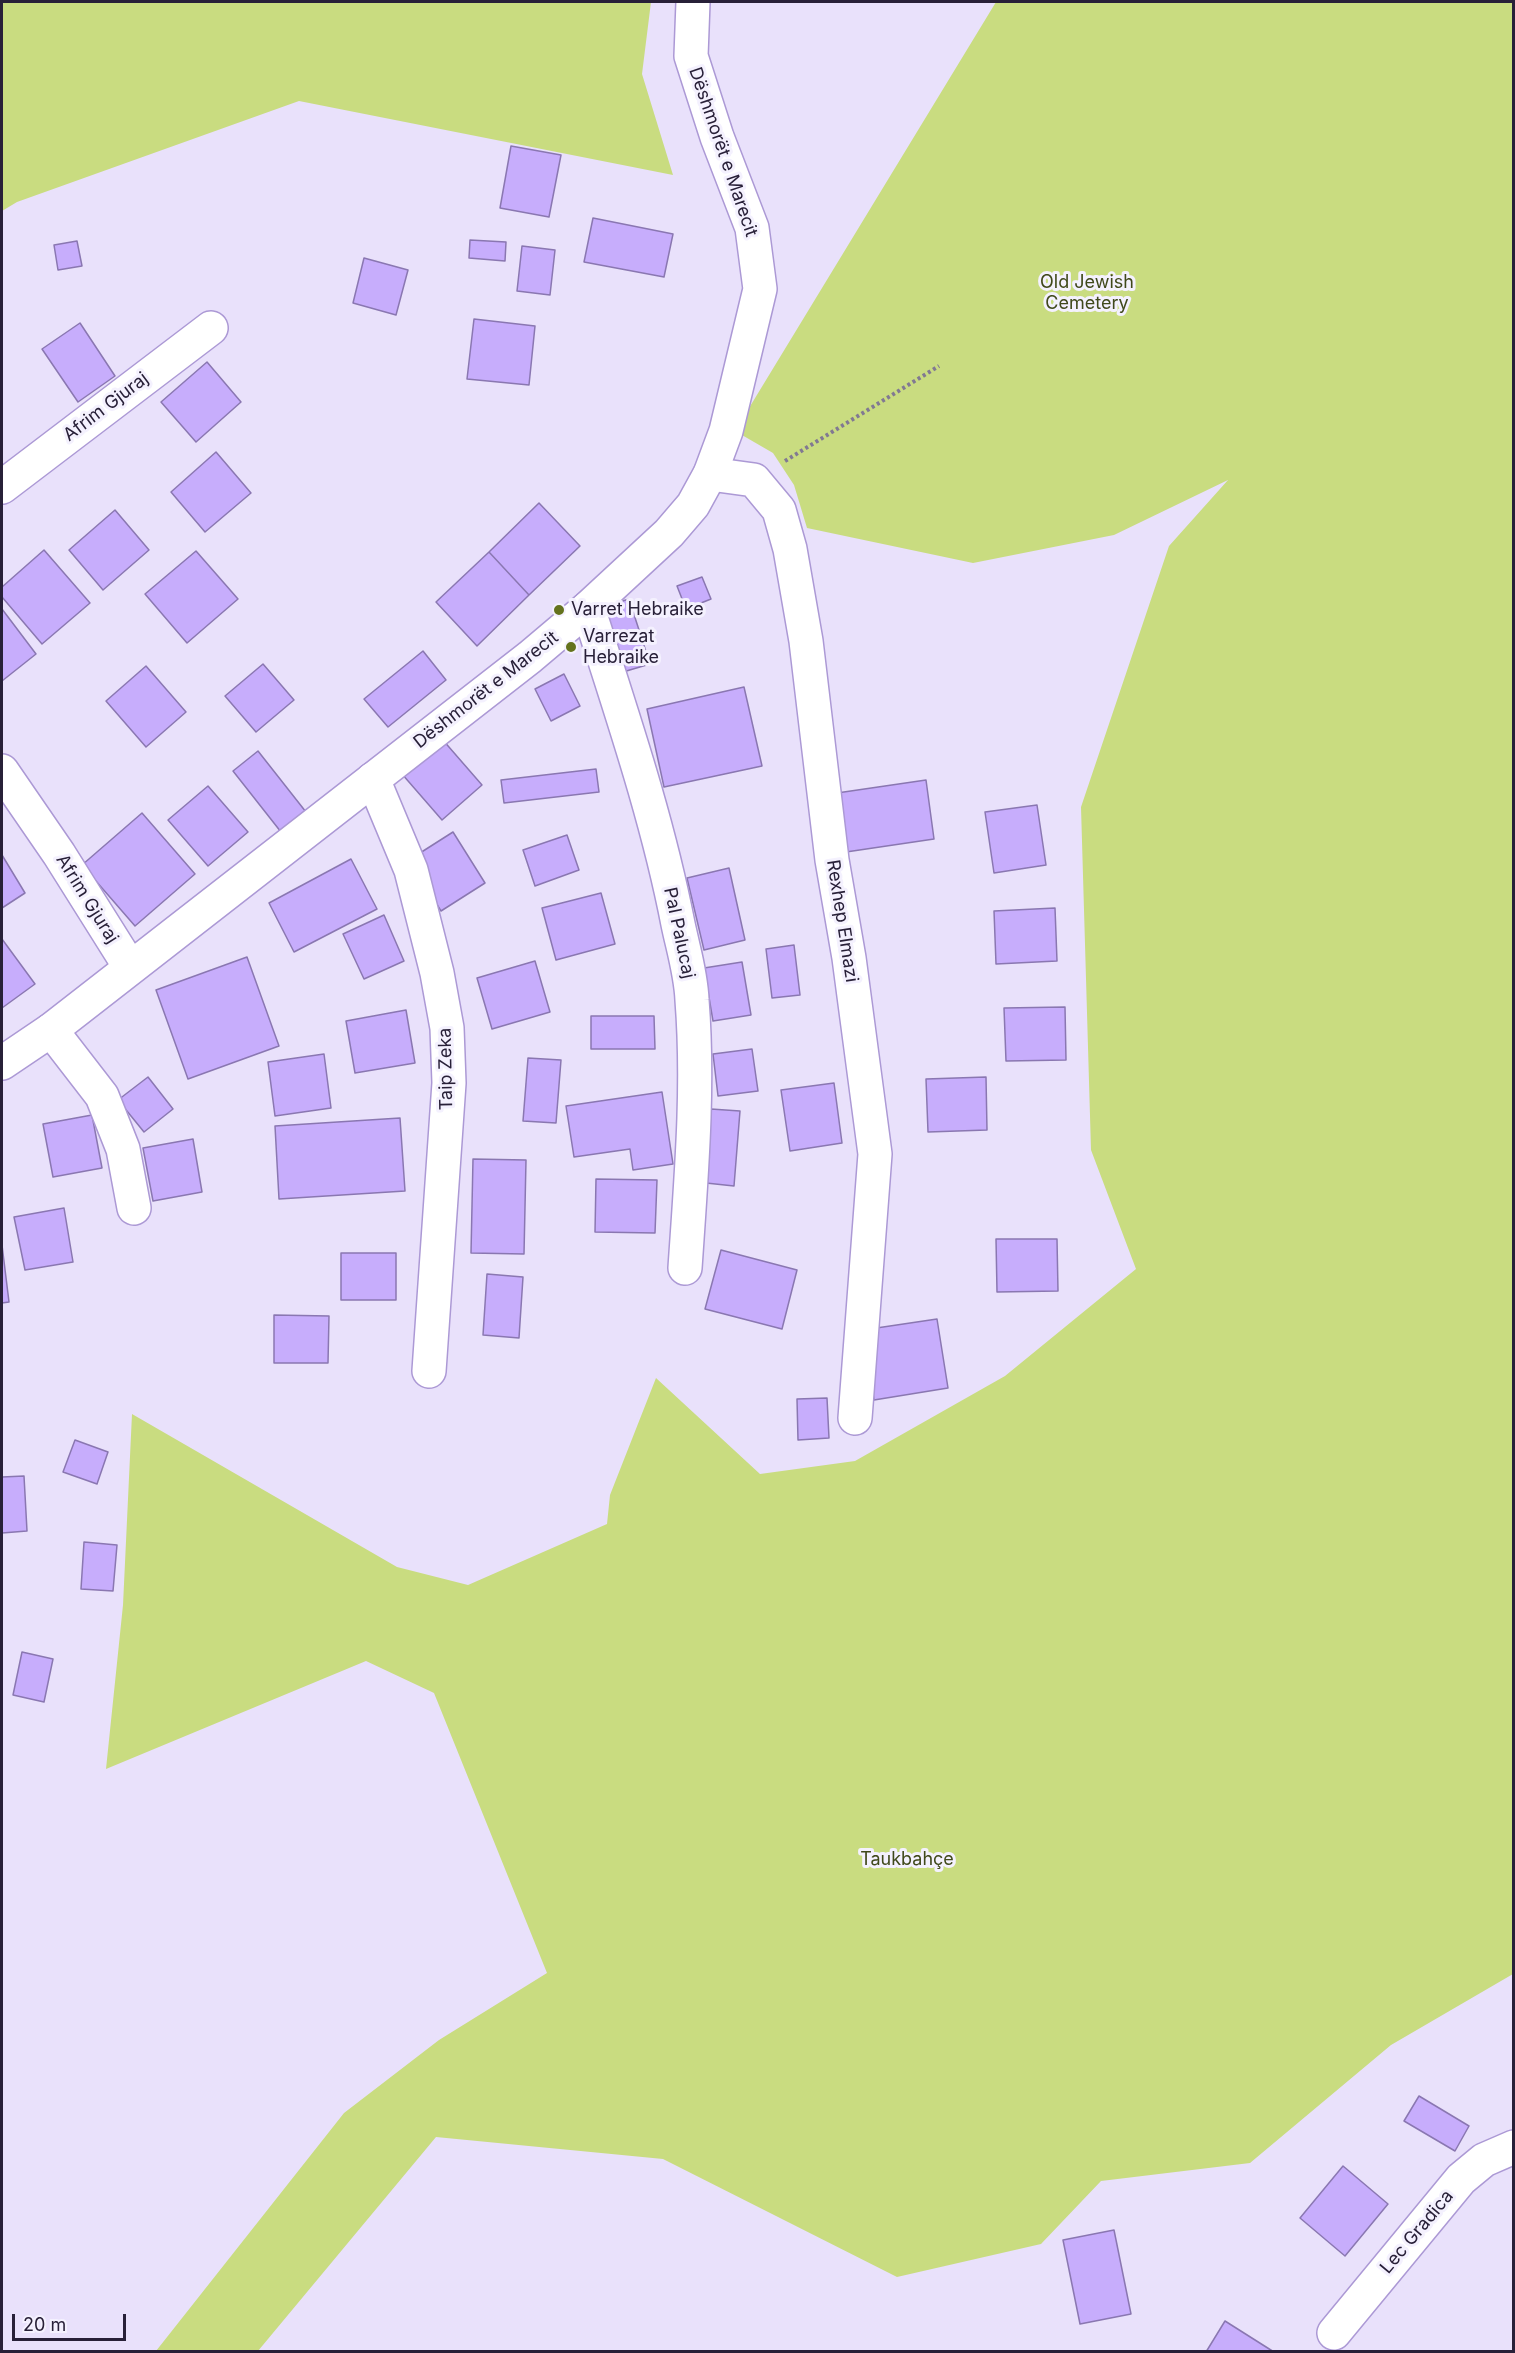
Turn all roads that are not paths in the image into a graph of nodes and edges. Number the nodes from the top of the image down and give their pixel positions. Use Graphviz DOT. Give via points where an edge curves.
graph roads {
  1 [pos="693,2"];
  2 [pos="211,328"];
  3 [pos="710,474"];
  4 [pos="2,487"];
  5 [pos="588,608"];
  6 [pos="2,771"];
  7 [pos="373,779"];
  8 [pos="130,967"];
  9 [pos="51,1030"];
  10 [pos="2,1063"];
  11 [pos="134,1208"];
  12 [pos="685,1268"];
  13 [pos="429,1371"];
  14 [pos="855,1418"];
  15 [pos="1514,2147"];
  16 [pos="1334,2332"];
  1 -- 3 [label="street, Dëshmorët e Marecit" via="690,56 752,228 760,289 726,430"];
  2 -- 4 [label="street, Afrim Gjuraj"];
  3 -- 5 [label="street, Dëshmorët e Marecit" via="693,505 669,533"];
  3 -- 14 [label="street, Rexhep Elmazi" via="754,480 779,510 806,641 832,861 875,1154"];
  5 -- 7 [label="street, Dëshmorët e Marecit"];
  5 -- 12 [label="street, Pal Palucaj" via="645,785 692,998 694,1081"];
  6 -- 8 [label="street, Afrim Gjuraj"];
  7 -- 8 [label="street, Dëshmorët e Marecit"];
  7 -- 13 [label="street, Taip Zeka" via="411,870 438,973 447,1029 449,1083"];
  8 -- 9 [label="street, Dëshmorët e Marecit"];
  9 -- 10 [label="street, Dëshmorët e Marecit"];
  9 -- 11 [label="street" via="102,1096 123,1149"];
  15 -- 16 [label="street, Lec Gradica" via="1484,2160 1461,2179"];
}
